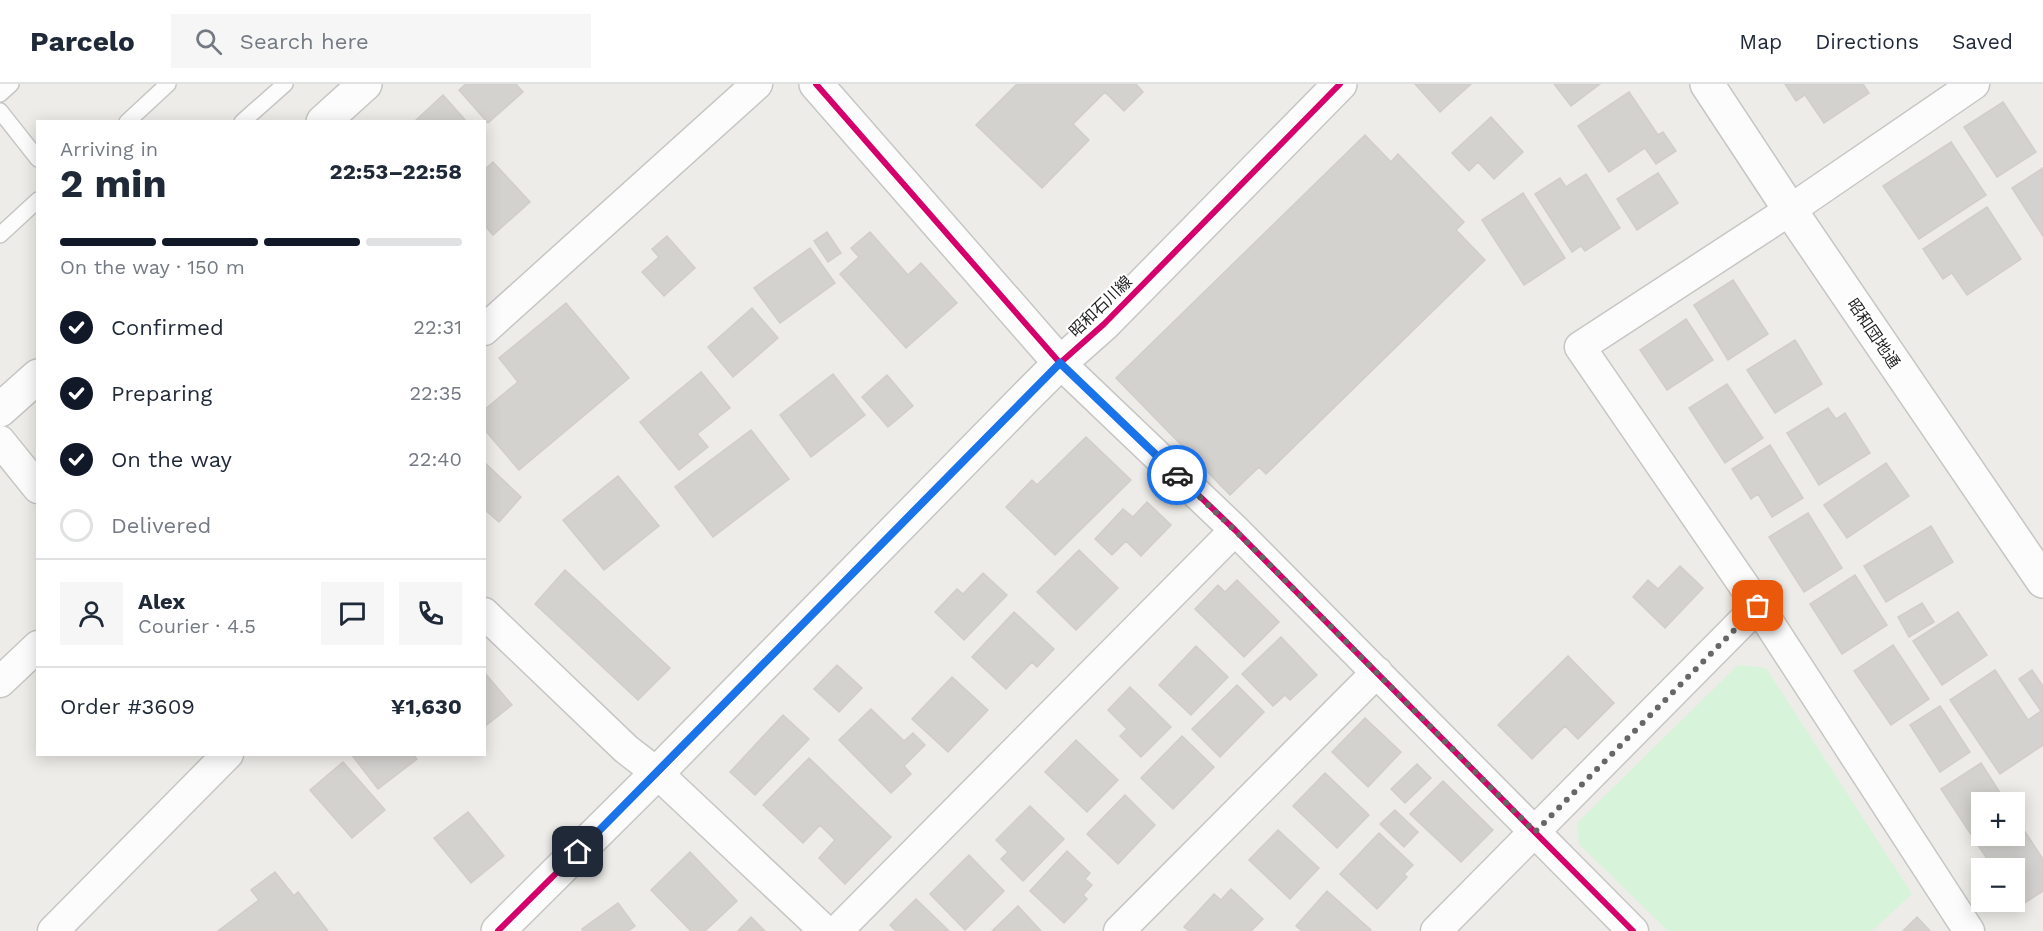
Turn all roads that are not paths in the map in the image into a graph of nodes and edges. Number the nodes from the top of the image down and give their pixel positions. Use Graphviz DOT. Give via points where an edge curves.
graph roads {
  1 [pos="11,84"];
  2 [pos="168,84"];
  3 [pos="285,84"];
  4 [pos="365,84"];
  5 [pos="757,84"];
  6 [pos="816,84"];
  7 [pos="1341,84"];
  8 [pos="1707,84"];
  9 [pos="1974,84"];
  10 [pos="0,94"];
  11 [pos="0,111"];
  12 [pos="129,120"];
  13 [pos="244,120"];
  14 [pos="325,120"];
  15 [pos="36,156"];
  16 [pos="36,202"];
  17 [pos="1790,210"];
  18 [pos="0,235"];
  19 [pos="486,328"];
  20 [pos="1060,363"];
  21 [pos="36,378"];
  22 [pos="0,410"];
  23 [pos="0,441"];
  24 [pos="36,486"];
  25 [pos="1235,530"];
  26 [pos="2043,581"];
  27 [pos="1758,606"];
  28 [pos="486,615"];
  29 [pos="36,648"];
  30 [pos="1377,672"];
  31 [pos="0,682"];
  32 [pos="226,756"];
  33 [pos="657,773"];
  34 [pos="1535,832"];
  35 [pos="54,931"];
  36 [pos="498,931"];
  37 [pos="825,931"];
  38 [pos="837,931"];
  39 [pos="1119,931"];
  40 [pos="1436,931"];
  41 [pos="1633,931"];
  42 [pos="1970,931"];
  1 -- 10 [label="lane"];
  2 -- 12 [label="lane"];
  3 -- 13 [label="lane"];
  4 -- 14 [label="street"];
  5 -- 19 [label="street"];
  6 -- 20 [label="street"];
  7 -- 20 [label="street, 昭和石川線" via="1104,324"];
  8 -- 17 [label="street, 昭和団地通"];
  9 -- 17 [label="street"];
  11 -- 15 [label="lane"];
  16 -- 18 [label="lane"];
  17 -- 26 [label="street, 昭和団地通"];
  17 -- 27 [label="street" via="1580,347"];
  20 -- 25 [label="street"];
  20 -- 33 [label="street, 昭和石川線"];
  21 -- 22 [label="street"];
  23 -- 24 [label="street"];
  25 -- 30 [label="street"];
  25 -- 38 [label="street"];
  27 -- 34 [label="street"];
  27 -- 42 [label="street"];
  28 -- 33 [label="street" via="626,749"];
  29 -- 31 [label="street"];
  30 -- 34 [label="street"];
  30 -- 39 [label="street"];
  32 -- 35 [label="street"];
  33 -- 36 [label="street, 昭和石川線"];
  33 -- 37 [label="street"];
  34 -- 40 [label="street"];
  34 -- 41 [label="street"];
}
